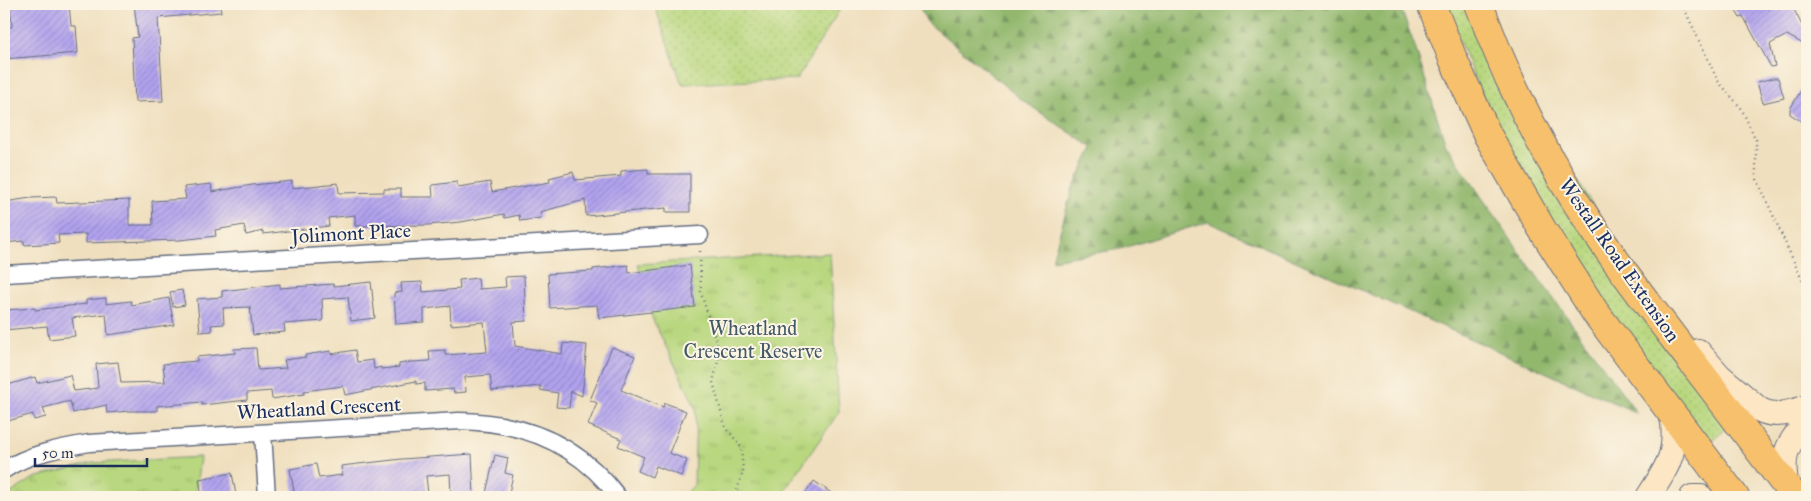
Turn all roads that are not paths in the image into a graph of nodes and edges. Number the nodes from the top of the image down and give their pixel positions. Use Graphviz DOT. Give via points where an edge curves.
graph roads {
  1 [pos="1431,4"];
  2 [pos="1479,4"];
  3 [pos="1585,215"];
  4 [pos="700,235"];
  5 [pos="4,274"];
  6 [pos="1807,407"];
  7 [pos="1672,415"];
  8 [pos="1807,423"];
  9 [pos="263,433"];
  10 [pos="4,470"];
  11 [pos="1791,492"];
  12 [pos="267,497"];
  13 [pos="618,497"];
  14 [pos="1648,497"];
  15 [pos="1692,497"];
  16 [pos="1701,497"];
  17 [pos="1735,497"];
  1 -- 7 [label="highway" via="1488,136 1542,229 1595,312"];
  2 -- 3 [label="highway, Westall Road Extension" via="1526,113"];
  3 -- 6 [label="main road" via="1632,264 1712,367 1747,400 1768,414"];
  3 -- 11 [label="highway, Westall Road Extension" via="1633,285"];
  4 -- 5 [label="street, Jolimont Place"];
  7 -- 14 [label="main road" via="1672,456"];
  7 -- 17 [label="highway"];
  8 -- 11 [label="main road" via="1792,441 1783,461"];
  9 -- 10 [label="street, Wheatland Crescent" via="89,443 27,458"];
  9 -- 12 [label="street"];
  9 -- 13 [label="street, Wheatland Crescent" via="459,421 495,424 540,435 565,448 591,468"];
  15 -- 16 [label="main road"];
}
